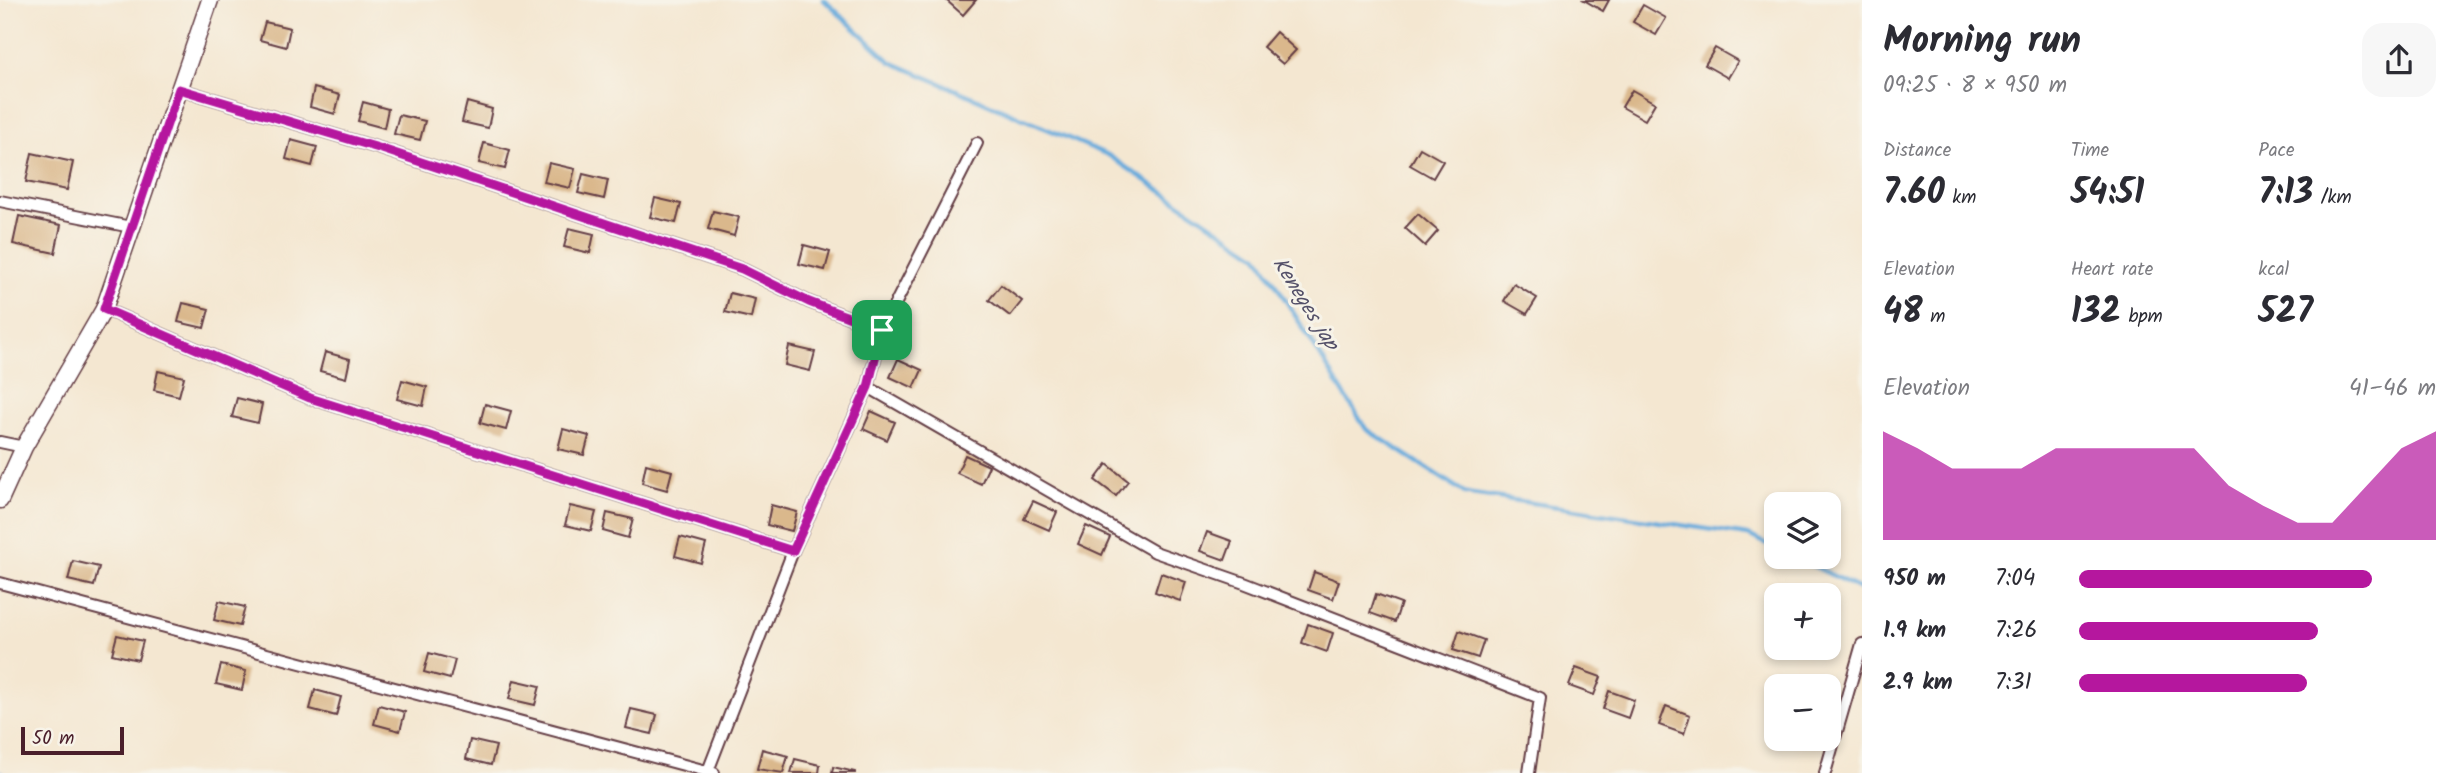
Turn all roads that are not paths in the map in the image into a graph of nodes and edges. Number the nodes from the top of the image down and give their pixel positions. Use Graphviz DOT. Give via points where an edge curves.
graph roads {
  1 [pos="210,0"];
  2 [pos="179,89"];
  3 [pos="977,143"];
  4 [pos="0,201"];
  5 [pos="131,227"];
  6 [pos="104,309"];
  7 [pos="882,330"];
  8 [pos="868,387"];
  9 [pos="0,442"];
  10 [pos="24,447"];
  11 [pos="0,500"];
  12 [pos="793,551"];
  13 [pos="0,583"];
  14 [pos="1862,644"];
  15 [pos="711,772"];
  16 [pos="1529,773"];
  17 [pos="1825,773"];
  1 -- 2 [label="street"];
  2 -- 5 [label="street"];
  2 -- 7 [label="street" via="382,149 729,264"];
  3 -- 7 [label="street"];
  4 -- 5 [label="street"];
  5 -- 6 [label="street"];
  6 -- 10 [label="street"];
  6 -- 12 [label="street" via="310,398"];
  7 -- 8 [label="street"];
  8 -- 12 [label="street"];
  8 -- 16 [label="street" via="1155,552 1540,698"];
  9 -- 10 [label="street"];
  10 -- 11 [label="street"];
  12 -- 15 [label="street"];
  13 -- 15 [label="street"];
  14 -- 17 [label="street"];
}
